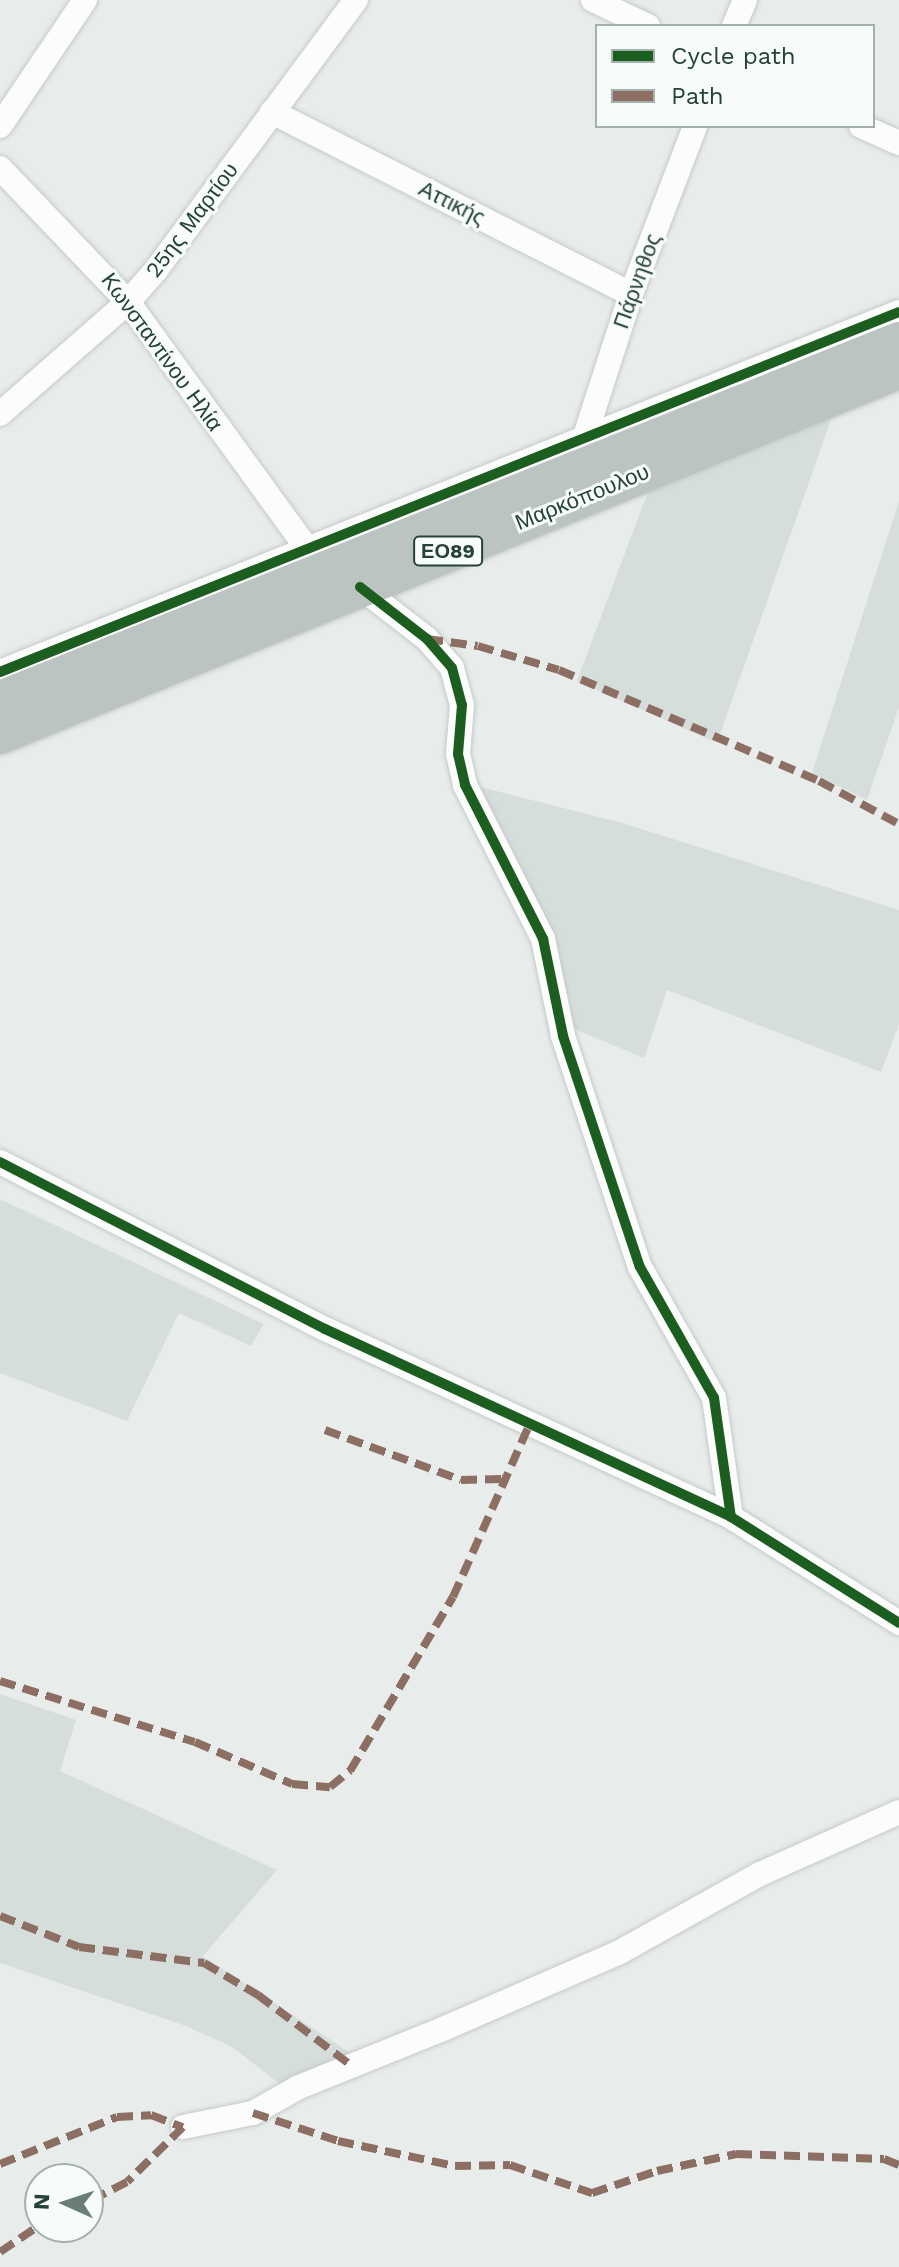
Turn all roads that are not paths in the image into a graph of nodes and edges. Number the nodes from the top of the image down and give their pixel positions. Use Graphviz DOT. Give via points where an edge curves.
graph roads {
  1 [pos="85,0"];
  2 [pos="356,0"];
  3 [pos="593,0"];
  4 [pos="745,0"];
  5 [pos="644,24"];
  6 [pos="735,24"];
  7 [pos="272,112"];
  8 [pos="0,126"];
  9 [pos="694,128"];
  10 [pos="865,128"];
  11 [pos="899,143"];
  12 [pos="0,168"];
  13 [pos="631,294"];
  14 [pos="128,302"];
  15 [pos="899,312"];
  16 [pos="899,340"];
  17 [pos="899,371"];
  18 [pos="0,414"];
  19 [pos="584,439"];
  20 [pos="308,550"];
  21 [pos="360,587"];
  22 [pos="0,672"];
  23 [pos="0,699"];
  24 [pos="0,736"];
  25 [pos="0,1162"];
  26 [pos="731,1517"];
  27 [pos="899,1623"];
  28 [pos="899,1812"];
  29 [pos="183,2127"];
  1 -- 8 [label="street"];
  2 -- 7 [label="street, 25ης Μαρτίου"];
  3 -- 5 [label="street"];
  4 -- 6 [label="street"];
  7 -- 13 [label="street, Αττικής"];
  7 -- 14 [label="street, 25ης Μαρτίου" via="178,244"];
  9 -- 13 [label="street, Πάρνηθος"];
  10 -- 11 [label="street"];
  12 -- 14 [label="street, Κωνσταντίνου Ηλία"];
  13 -- 19 [label="street, Πάρνηθος"];
  14 -- 18 [label="street, 25ης Μαρτίου"];
  14 -- 20 [label="street, Κωνσταντίνου Ηλία"];
  15 -- 19 [label="street"];
  16 -- 23 [label="highway, Μαρκόπουλου / ΕΟ89"];
  17 -- 21 [label="highway, Μαρκόπουλου / ΕΟ89"];
  19 -- 20 [label="street"];
  20 -- 22 [label="street"];
  21 -- 24 [label="highway, Μαρκόπουλου / ΕΟ89"];
  21 -- 26 [label="street" via="427,639 452,668 462,705 458,754 465,785 543,939 563,1036 640,1267 714,1398"];
  25 -- 26 [label="street" via="325,1329"];
  26 -- 27 [label="street"];
  28 -- 29 [label="street" via="760,1874 620,1952 297,2088 253,2113"];
}
